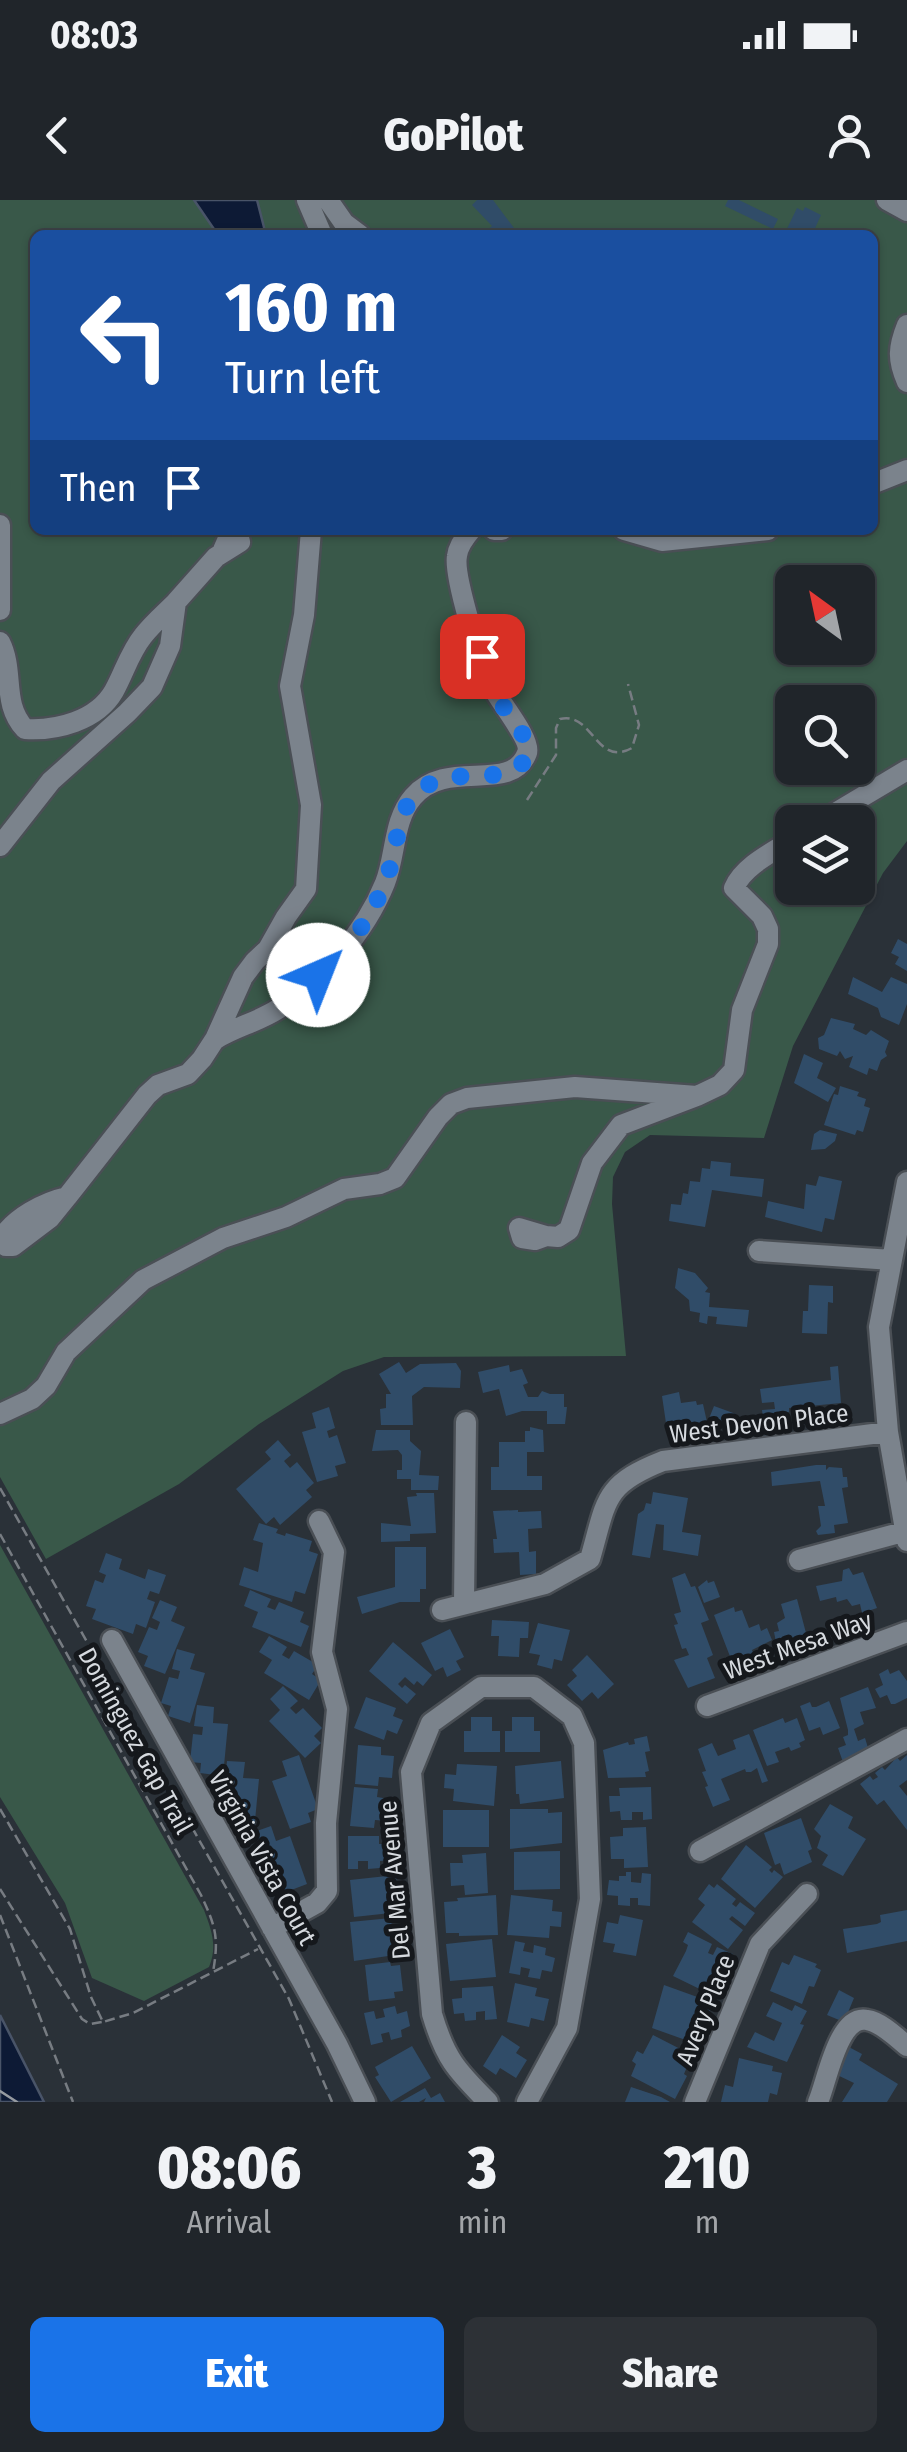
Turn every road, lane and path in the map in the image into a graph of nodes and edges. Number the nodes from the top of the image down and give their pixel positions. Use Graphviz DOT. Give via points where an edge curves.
graph roads {
  1 [pos="307,200"];
  2 [pos="328,200"];
  3 [pos="887,200"];
  4 [pos="907,211"];
  5 [pos="320,230"];
  6 [pos="353,230"];
  7 [pos="907,325"];
  8 [pos="907,382"];
  9 [pos="907,470"];
  10 [pos="878,482"];
  11 [pos="0,525"];
  12 [pos="311,535"];
  13 [pos="468,535"];
  14 [pos="640,535"];
  15 [pos="724,535"];
  16 [pos="220,546"];
  17 [pos="176,602"];
  18 [pos="0,610"];
  19 [pos="0,642"];
  20 [pos="628,684"];
  21 [pos="907,770"];
  22 [pos="527,800"];
  23 [pos="848,805"];
  24 [pos="0,846"];
  25 [pos="775,851"];
  26 [pos="215,1039"];
  27 [pos="696,1096"];
  28 [pos="907,1182"];
  29 [pos="67,1197"];
  30 [pos="546,1236"];
  31 [pos="759,1250"];
  32 [pos="892,1260"];
  33 [pos="0,1414"];
  34 [pos="466,1422"];
  35 [pos="888,1432"];
  36 [pos="0,1488"];
  37 [pos="319,1521"];
  38 [pos="0,1534"];
  39 [pos="906,1535"];
  40 [pos="799,1560"];
  41 [pos="464,1603"];
  42 [pos="442,1610"];
  43 [pos="907,1632"];
  44 [pos="112,1640"];
  45 [pos="707,1706"];
  46 [pos="907,1739"];
  47 [pos="0,1809"];
  48 [pos="700,1851"];
  49 [pos="0,1889"];
  50 [pos="807,1894"];
  51 [pos="0,1915"];
  52 [pos="272,1928"];
  53 [pos="259,1948"];
  54 [pos="213,1972"];
  55 [pos="103,2022"];
  56 [pos="907,2046"];
  57 [pos="73,2102"];
  58 [pos="332,2102"];
  59 [pos="365,2102"];
  60 [pos="488,2102"];
  61 [pos="526,2102"];
  62 [pos="694,2102"];
  63 [pos="818,2102"];
  1 -- 5 [label="street"];
  2 -- 6 [label="street"];
  3 -- 4 [label="street"];
  7 -- 8 [label="street" via="898,346"];
  9 -- 10 [label="street"];
  11 -- 18 [label="street"];
  12 -- 26 [label="street" via="290,686 312,804 306,888 243,977"];
  13 -- 26 [label="street" via="456,555 457,579 489,681 528,740 528,752 506,774 441,777 424,785 401,817 385,884 350,944 278,1010"];
  14 -- 15 [label="street" via="662,542"];
  16 -- 17 [label="street"];
  17 -- 19 [label="street" via="143,635 112,695 74,723 43,730 25,728 14,717"];
  17 -- 24 [label="street" via="170,646 152,687 51,781"];
  20 -- 22 [label="path" via="639,725 632,748 610,752 578,720 560,720 556,755"];
  21 -- 23 [label="street"];
  25 -- 27 [label="street" via="734,888 768,929 742,1010 734,1070"];
  26 -- 29 [label="street" via="188,1074 147,1094"];
  27 -- 30 [label="street" via="621,1125 592,1163 569,1230"];
  27 -- 33 [label="street" via="575,1087 451,1104 394,1178 344,1189 223,1238 144,1280 66,1352 46,1386"];
  28 -- 32 [label="street"];
  31 -- 32 [label="street"];
  32 -- 35 [label="street" via="878,1327"];
  34 -- 41 [label="street"];
  35 -- 39 [label="street"];
  35 -- 41 [label="street, West Devon Place" via="663,1461 630,1474 608,1497 590,1560 545,1584"];
  36 -- 53 [label="path"];
  37 -- 52 [label="street" via="334,1552 322,1652 336,1709 327,1891"];
  38 -- 54 [label="path, Dominguez Gap Trail" via="201,1895 217,1936"];
  39 -- 40 [label="street"];
  41 -- 42 [label="street, West Devon Place"];
  43 -- 45 [label="street, West Mesa Way"];
  44 -- 52 [label="street, Virginia Vista Court"];
  46 -- 48 [label="street"];
  47 -- 55 [label="path" via="70,1929"];
  49 -- 55 [label="path" via="82,2018"];
  50 -- 62 [label="street, Avery Place" via="760,1944"];
  51 -- 57 [label="path"];
  52 -- 59 [label="street, Virginia Vista Court"];
  53 -- 54 [label="path"];
  53 -- 58 [label="path" via="294,2010"];
  54 -- 55 [label="path"];
  56 -- 63 [label="street" via="873,2021 854,2021"];
  60 -- 61 [label="street, Del Mar Avenue" via="454,2069 432,2014 411,1772 430,1722 481,1687 534,1687 572,1716 584,1743 590,1899 567,2028"];
}
